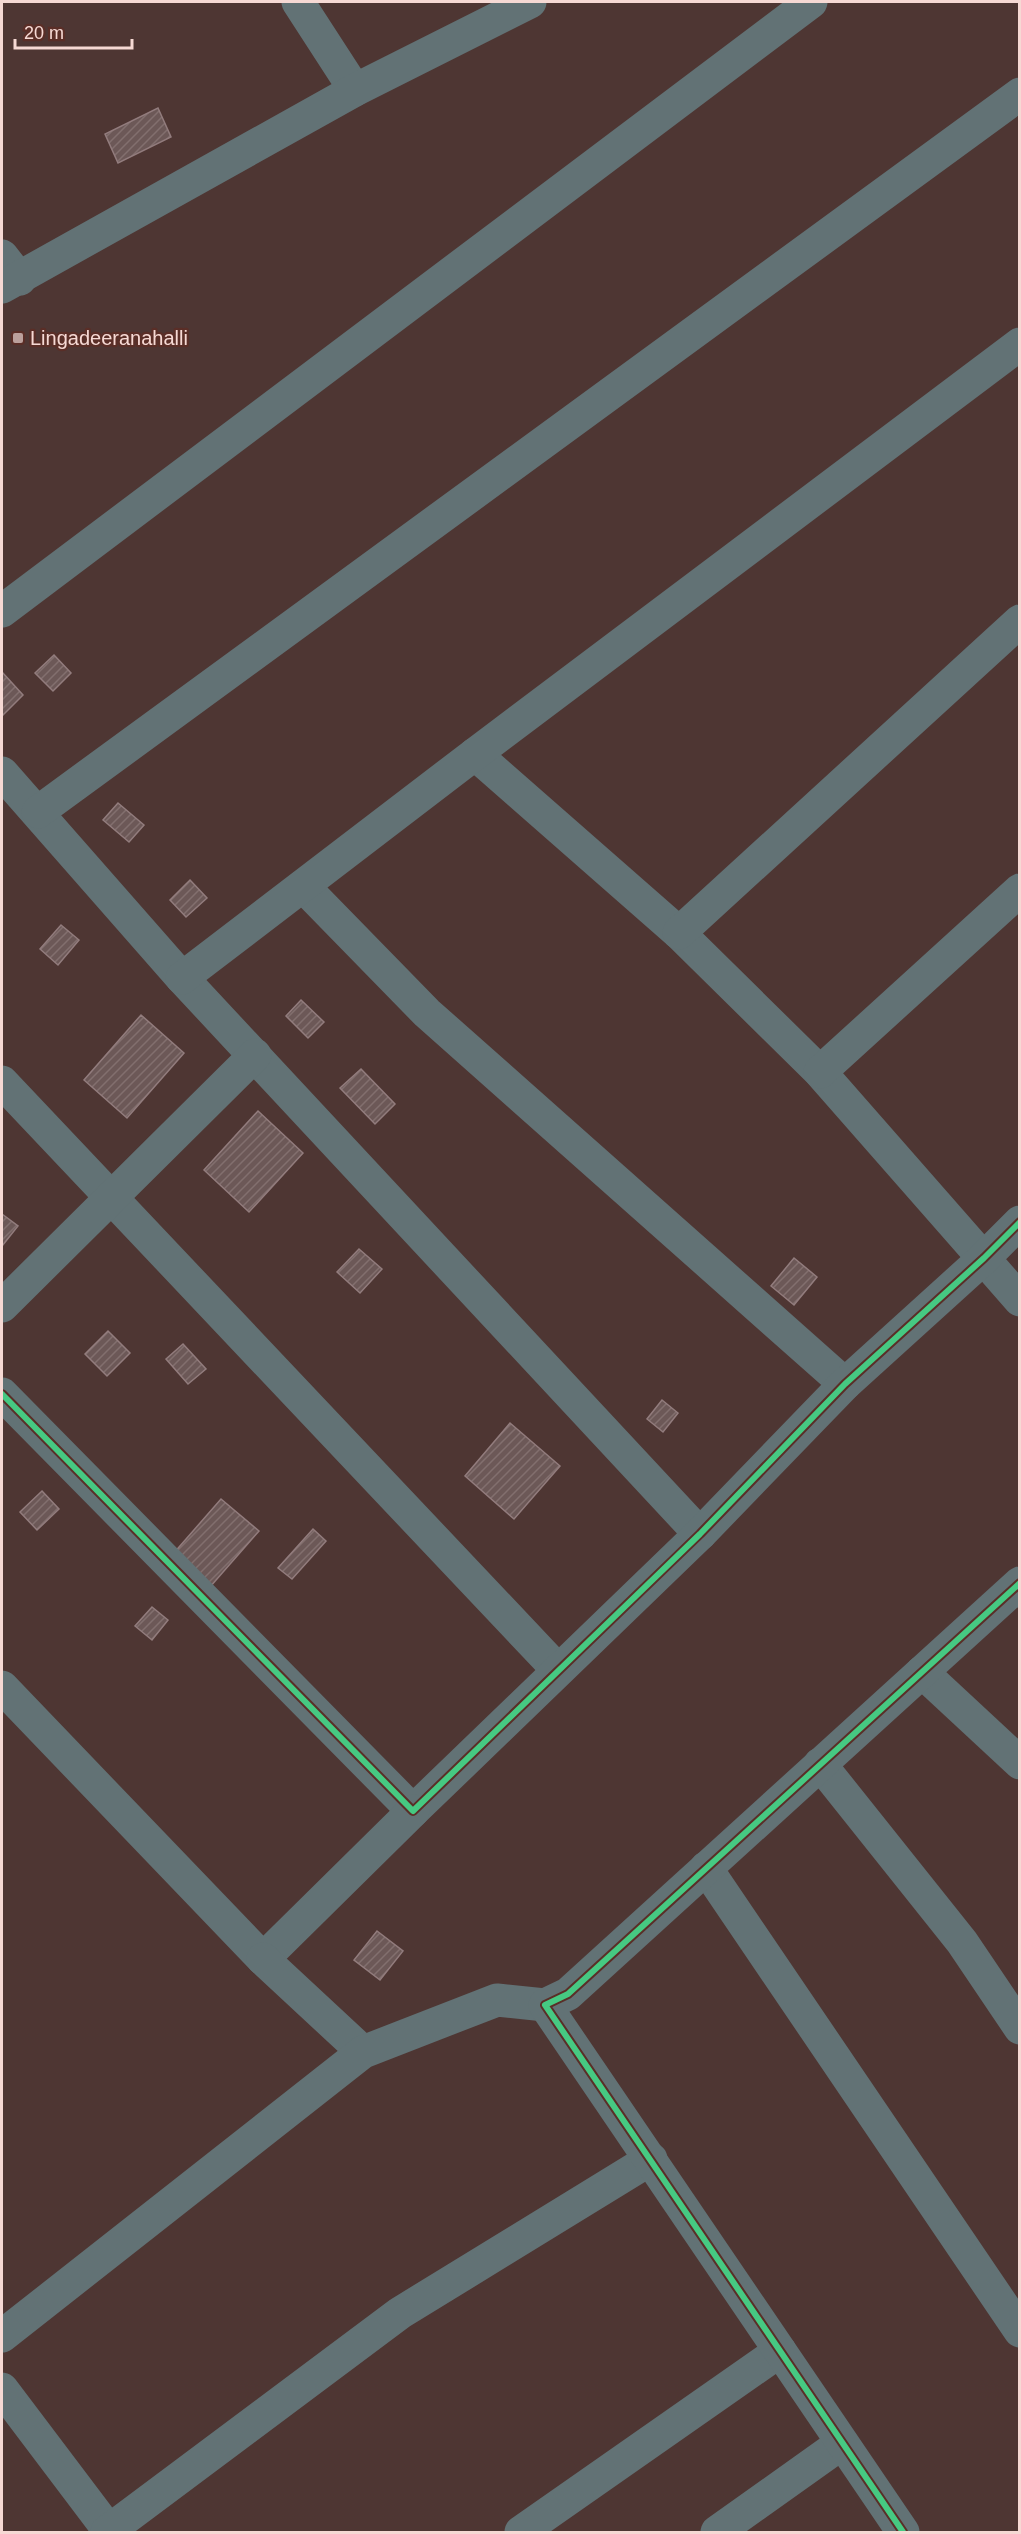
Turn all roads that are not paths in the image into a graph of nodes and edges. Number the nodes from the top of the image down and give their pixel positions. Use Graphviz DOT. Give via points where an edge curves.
graph roads {
  1 [pos="298,2"];
  2 [pos="530,2"];
  3 [pos="811,2"];
  4 [pos="355,90"];
  5 [pos="1020,94"];
  6 [pos="8,274"];
  7 [pos="1020,344"];
  8 [pos="2,611"];
  9 [pos="1020,621"];
  10 [pos="475,753"];
  11 [pos="2,773"];
  12 [pos="38,813"];
  13 [pos="303,886"];
  14 [pos="1020,890"];
  15 [pos="679,933"];
  16 [pos="182,978"];
  17 [pos="255,1055"];
  18 [pos="820,1072"];
  19 [pos="2,1082"];
  20 [pos="113,1196"];
  21 [pos="1020,1222"];
  22 [pos="984,1258"];
  23 [pos="1020,1300"];
  24 [pos="2,1306"];
  25 [pos="845,1384"];
  26 [pos="2,1394"];
  27 [pos="700,1533"];
  28 [pos="1020,1583"];
  29 [pos="558,1670"];
  30 [pos="922,1672"];
  31 [pos="2,1687"];
  32 [pos="1020,1763"];
  33 [pos="820,1764"];
  34 [pos="413,1811"];
  35 [pos="706,1868"];
  36 [pos="263,1959"];
  37 [pos="545,2005"];
  38 [pos="1020,2028"];
  39 [pos="363,2052"];
  40 [pos="651,2159"];
  41 [pos="1020,2331"];
  42 [pos="2,2336"];
  43 [pos="780,2351"];
  44 [pos="2,2389"];
  45 [pos="842,2443"];
  46 [pos="109,2532"];
  47 [pos="521,2532"];
  48 [pos="717,2532"];
  49 [pos="903,2532"];
  1 -- 4 [label="street"];
  2 -- 4 [label="street"];
  3 -- 8 [label="street"];
  4 -- 6 [label="street"];
  5 -- 12 [label="street"];
  7 -- 10 [label="street"];
  9 -- 15 [label="street"];
  10 -- 13 [label="street"];
  10 -- 15 [label="street"];
  11 -- 12 [label="street"];
  12 -- 16 [label="street"];
  13 -- 16 [label="street"];
  13 -- 25 [label="street" via="427,1013"];
  14 -- 18 [label="street"];
  15 -- 18 [label="street"];
  16 -- 17 [label="street"];
  17 -- 20 [label="street"];
  17 -- 27 [label="street"];
  18 -- 22 [label="street"];
  19 -- 20 [label="street"];
  20 -- 24 [label="street"];
  20 -- 29 [label="street"];
  21 -- 22 [label="street"];
  22 -- 23 [label="street"];
  22 -- 25 [label="street"];
  25 -- 27 [label="street"];
  26 -- 34 [label="street"];
  27 -- 29 [label="street"];
  28 -- 30 [label="street"];
  29 -- 34 [label="street"];
  30 -- 32 [label="street"];
  30 -- 33 [label="street"];
  31 -- 36 [label="street"];
  33 -- 35 [label="street"];
  33 -- 38 [label="street" via="962,1942"];
  34 -- 36 [label="street"];
  35 -- 37 [label="street" via="568,1994"];
  35 -- 41 [label="street"];
  36 -- 39 [label="street"];
  37 -- 39 [label="street" via="497,2000"];
  37 -- 40 [label="street"];
  39 -- 42 [label="street"];
  40 -- 43 [label="street"];
  40 -- 46 [label="street" via="400,2313"];
  43 -- 45 [label="street"];
  43 -- 47 [label="street"];
  44 -- 46 [label="street"];
  45 -- 48 [label="street"];
  45 -- 49 [label="street"];
}
